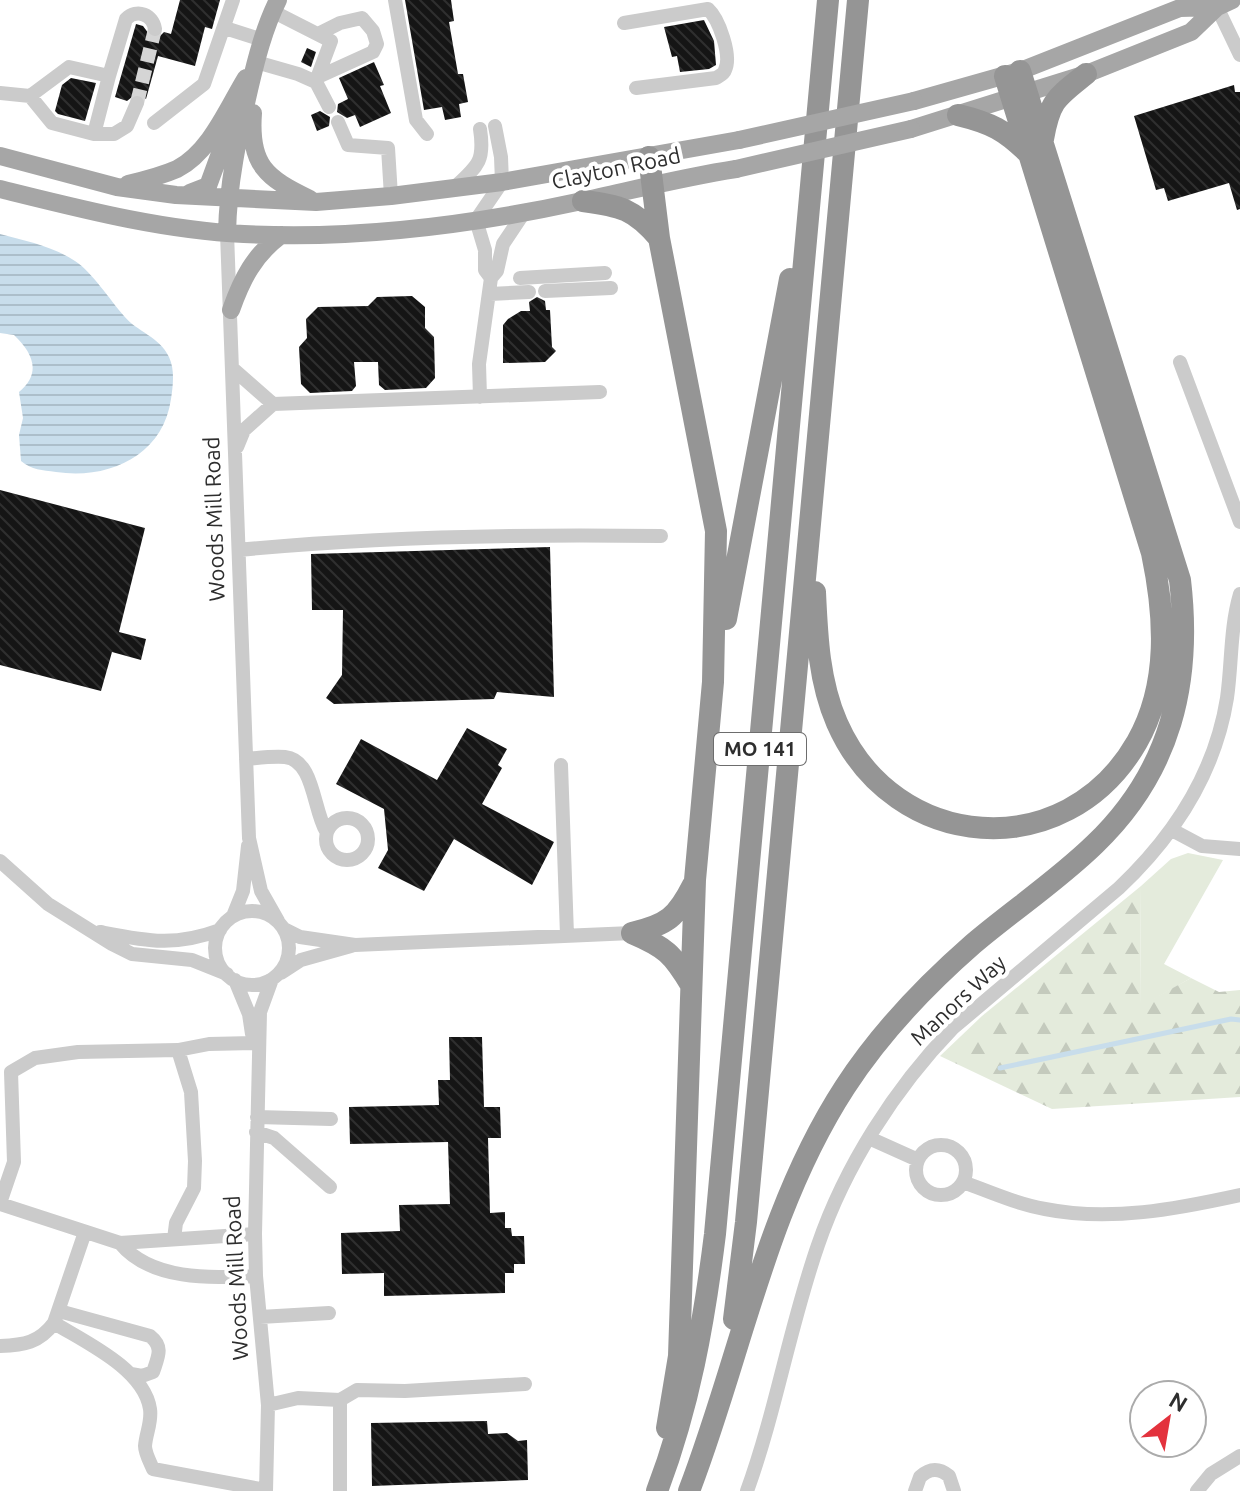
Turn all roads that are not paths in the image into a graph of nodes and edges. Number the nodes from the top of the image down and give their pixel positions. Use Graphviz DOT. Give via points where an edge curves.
graph roads {
  1 [pos="233,0"];
  2 [pos="395,0"];
  3 [pos="828,0"];
  4 [pos="858,0"];
  5 [pos="1225,3"];
  6 [pos="275,5"];
  7 [pos="624,23"];
  8 [pos="225,28"];
  9 [pos="155,29"];
  10 [pos="318,34"];
  11 [pos="263,40"];
  12 [pos="1240,55"];
  13 [pos="256,62"];
  14 [pos="1086,74"];
  15 [pos="109,76"];
  16 [pos="317,79"];
  17 [pos="1016,84"];
  18 [pos="636,88"];
  19 [pos="0,93"];
  20 [pos="30,96"];
  21 [pos="137,103"];
  22 [pos="820,105"];
  23 [pos="329,107"];
  24 [pos="244,109"];
  25 [pos="958,115"];
  26 [pos="338,122"];
  27 [pos="154,123"];
  28 [pos="94,134"];
  29 [pos="427,134"];
  30 [pos="1036,147"];
  31 [pos="0,156"];
  32 [pos="649,157"];
  33 [pos="502,182"];
  34 [pos="654,185"];
  35 [pos="117,187"];
  36 [pos="455,187"];
  37 [pos="0,189"];
  38 [pos="167,194"];
  39 [pos="391,196"];
  40 [pos="227,198"];
  41 [pos="583,201"];
  42 [pos="316,202"];
  43 [pos="525,211"];
  44 [pos="476,220"];
  45 [pos="227,233"];
  46 [pos="281,235"];
  47 [pos="659,238"];
  48 [pos="605,273"];
  49 [pos="491,278"];
  50 [pos="520,278"];
  51 [pos="611,288"];
  52 [pos="545,291"];
  53 [pos="529,292"];
  54 [pos="490,294"];
  55 [pos="231,310"];
  56 [pos="1180,362"];
  57 [pos="232,368"];
  58 [pos="600,392"];
  59 [pos="480,397"];
  60 [pos="273,404"];
  61 [pos="235,452"];
  62 [pos="812,511"];
  63 [pos="1240,522"];
  64 [pos="661,536"];
  65 [pos="239,550"];
  66 [pos="1240,594"];
  67 [pos="713,682"];
  68 [pos="246,759"];
  69 [pos="561,765"];
  70 [pos="1172,830"];
  71 [pos="326,831"];
  72 [pos="249,838"];
  73 [pos="1240,849"];
  74 [pos="0,861"];
  75 [pos="695,880"];
  76 [pos="233,916"];
  77 [pos="281,925"];
  78 [pos="92,930"];
  79 [pos="220,930"];
  80 [pos="632,933"];
  81 [pos="567,935"];
  82 [pos="355,945"];
  83 [pos="275,976"];
  84 [pos="231,977"];
  85 [pos="691,985"];
  86 [pos="254,1043"];
  87 [pos="178,1050"];
  88 [pos="257,1062"];
  89 [pos="331,1119"];
  90 [pos="256,1124"];
  91 [pos="869,1138"];
  92 [pos="918,1160"];
  93 [pos="963,1182"];
  94 [pos="330,1187"];
  95 [pos="1240,1195"];
  96 [pos="0,1204"];
  97 [pos="85,1232"];
  98 [pos="255,1234"];
  99 [pos="174,1239"];
  100 [pos="120,1243"];
  101 [pos="256,1276"];
  102 [pos="329,1313"];
  103 [pos="56,1317"];
  104 [pos="260,1317"];
  105 [pos="0,1346"];
  106 [pos="131,1374"];
  107 [pos="525,1384"];
  108 [pos="340,1400"];
  109 [pos="268,1405"];
  110 [pos="716,1410"];
  111 [pos="1240,1456"];
  112 [pos="266,1490"];
  113 [pos="340,1491"];
  114 [pos="655,1491"];
  115 [pos="689,1491"];
  116 [pos="747,1491"];
  117 [pos="915,1491"];
  118 [pos="954,1491"];
  119 [pos="1197,1491"];
  1 -- 8 [label="street"];
  2 -- 29 [label="street" via="416,120"];
  3 -- 22 [label="highway, MO 141"];
  4 -- 62 [label="highway, MO 141"];
  5 -- 12 [label="street"];
  5 -- 14 [label="main road, Clayton Road" via="1191,32"];
  5 -- 17 [label="main road, Clayton Road" via="1180,8"];
  6 -- 10 [label="street"];
  6 -- 11 [label="main road"];
  7 -- 18 [label="street" via="708,9 722,33 725,70 716,78"];
  8 -- 11 [label="street"];
  8 -- 27 [label="street" via="204,84"];
  9 -- 15 [label="street" via="143,14 130,15"];
  10 -- 16 [label="street" via="331,41"];
  10 -- 16 [label="street" via="362,18 377,44 373,52"];
  11 -- 13 [label="main road"];
  13 -- 16 [label="street"];
  13 -- 24 [label="main road"];
  13 -- 35 [label="main road" via="192,158 159,176"];
  13 -- 42 [label="main road" via="251,138 256,154 271,178"];
  14 -- 17 [label="main road, Clayton Road"];
  14 -- 30 [label="highway" via="1056,98"];
  15 -- 20 [label="street" via="69,67"];
  15 -- 28 [label="street"];
  16 -- 23 [label="street"];
  17 -- 25 [label="main road, Clayton Road"];
  17 -- 30 [label="highway"];
  17 -- 32 [label="main road, Clayton Road, bridge"];
  19 -- 20 [label="street"];
  20 -- 28 [label="street" via="52,123"];
  21 -- 28 [label="street" via="127,126 114,134"];
  22 -- 67 [label="highway"];
  22 -- 114 [label="highway, MO 141" via="713,1248 688,1400"];
  24 -- 38 [label="main road" via="208,186"];
  24 -- 40 [label="main road, Woods Mill Road"];
  25 -- 30 [label="highway" via="991,124"];
  25 -- 34 [label="main road, Clayton Road, bridge"];
  26 -- 39 [label="street" via="348,145 388,148"];
  30 -- 62 [label="highway" via="1159,584 1160,673 1153,705 1120,768 1072,808 1014,826 953,824 895,798 853,752 827,697 817,629"];
  30 -- 110 [label="highway" via="1180,580 1184,618 1179,694 1158,758 1118,819 938,975 845,1086 788,1193"];
  31 -- 35 [label="main road, Clayton Road"];
  32 -- 33 [label="main road, Clayton Road"];
  32 -- 34 [label="highway"];
  33 -- 36 [label="main road, Clayton Road"];
  33 -- 36 [label="street" via="501,157 487,128 480,160"];
  33 -- 44 [label="street"];
  34 -- 41 [label="main road, Clayton Road"];
  34 -- 47 [label="highway"];
  35 -- 38 [label="main road, Clayton Road"];
  36 -- 39 [label="main road, Clayton Road"];
  37 -- 45 [label="main road, Clayton Road" via="116,218"];
  38 -- 40 [label="main road, Clayton Road"];
  39 -- 42 [label="main road, Clayton Road"];
  40 -- 42 [label="main road, Clayton Road"];
  40 -- 45 [label="main road, Woods Mill Road"];
  41 -- 43 [label="main road, Clayton Road"];
  41 -- 47 [label="highway" via="613,205 642,218"];
  43 -- 44 [label="main road, Clayton Road"];
  43 -- 49 [label="street" via="503,244"];
  44 -- 46 [label="main road, Clayton Road"];
  44 -- 49 [label="street"];
  45 -- 46 [label="main road, Clayton Road"];
  45 -- 55 [label="street, Woods Mill Road"];
  46 -- 55 [label="main road" via="252,263"];
  47 -- 67 [label="highway" via="716,531"];
  48 -- 50 [label="street"];
  49 -- 54 [label="street"];
  51 -- 52 [label="street"];
  53 -- 54 [label="street"];
  54 -- 59 [label="street" via="479,364"];
  55 -- 57 [label="street, Woods Mill Road"];
  56 -- 63 [label="street"];
  57 -- 60 [label="street"];
  57 -- 61 [label="street, Woods Mill Road"];
  58 -- 59 [label="street"];
  59 -- 60 [label="street"];
  60 -- 61 [label="street" via="244,430"];
  61 -- 65 [label="street, Woods Mill Road"];
  62 -- 110 [label="highway, MO 141" via="746,1222 732,1336"];
  64 -- 65 [label="street" via="407,540"];
  65 -- 68 [label="street, Woods Mill Road"];
  66 -- 70 [label="street, Manors Way" via="1219,732 1206,769"];
  67 -- 75 [label="highway"];
  68 -- 71 [label="street" via="297,760 307,771"];
  68 -- 72 [label="street, Woods Mill Road"];
  69 -- 81 [label="street"];
  70 -- 73 [label="street" via="1202,846"];
  70 -- 91 [label="street, Manors Way" via="1119,888 953,1028"];
  72 -- 76 [label="street, Woods Mill Road" via="243,891"];
  72 -- 77 [label="street, Woods Mill Road" via="261,891"];
  74 -- 78 [label="street" via="48,904"];
  75 -- 80 [label="highway" via="670,920"];
  75 -- 85 [label="highway"];
  76 -- 77 [label="street" via="252,911 270,915"];
  76 -- 79 [label="street"];
  77 -- 82 [label="street" via="300,937"];
  77 -- 83 [label="street" via="290,947 285,966"];
  78 -- 79 [label="street" via="178,942"];
  78 -- 84 [label="street" via="132,954 192,960"];
  79 -- 84 [label="street" via="217,958"];
  80 -- 81 [label="street"];
  80 -- 85 [label="highway" via="665,948"];
  81 -- 82 [label="street"];
  82 -- 83 [label="street" via="301,960"];
  83 -- 84 [label="street" via="253,985"];
  83 -- 88 [label="street, Woods Mill Road" via="260,1012"];
  84 -- 86 [label="street, Woods Mill Road" via="249,1014"];
  85 -- 114 [label="highway" via="679,1356"];
  86 -- 87 [label="street"];
  86 -- 88 [label="street, Woods Mill Road"];
  87 -- 96 [label="street" via="78,1052 35,1058 11,1072 14,1162"];
  87 -- 99 [label="street" via="191,1092 195,1161 194,1188"];
  88 -- 90 [label="street, Woods Mill Road"];
  89 -- 90 [label="street"];
  90 -- 94 [label="street"];
  90 -- 98 [label="street, Woods Mill Road"];
  91 -- 92 [label="street"];
  91 -- 116 [label="street, Manors Way" via="819,1241"];
  92 -- 93 [label="street" via="916,1174 931,1193 949,1194"];
  92 -- 93 [label="street" via="936,1146 954,1149 965,1165"];
  93 -- 95 [label="street" via="1025,1205 1099,1215 1163,1211"];
  96 -- 97 [label="street"];
  97 -- 100 [label="street"];
  97 -- 103 [label="street"];
  98 -- 99 [label="street"];
  98 -- 101 [label="street, Woods Mill Road"];
  99 -- 100 [label="street"];
  100 -- 101 [label="street" via="130,1256 177,1274"];
  101 -- 104 [label="street, Woods Mill Road"];
  102 -- 104 [label="street"];
  103 -- 105 [label="street" via="34,1343"];
  103 -- 106 [label="street"];
  103 -- 106 [label="street" via="158,1342 153,1372"];
  104 -- 109 [label="street, Woods Mill Road"];
  106 -- 112 [label="street" via="150,1408 144,1449 153,1469"];
  107 -- 108 [label="street" via="357,1390"];
  108 -- 109 [label="street" via="298,1398"];
  108 -- 113 [label="street"];
  109 -- 112 [label="street, Woods Mill Road"];
  110 -- 115 [label="highway, MO 141"];
  111 -- 119 [label="street" via="1211,1474"];
  117 -- 118 [label="street" via="920,1477 938,1470 949,1476"];
}
